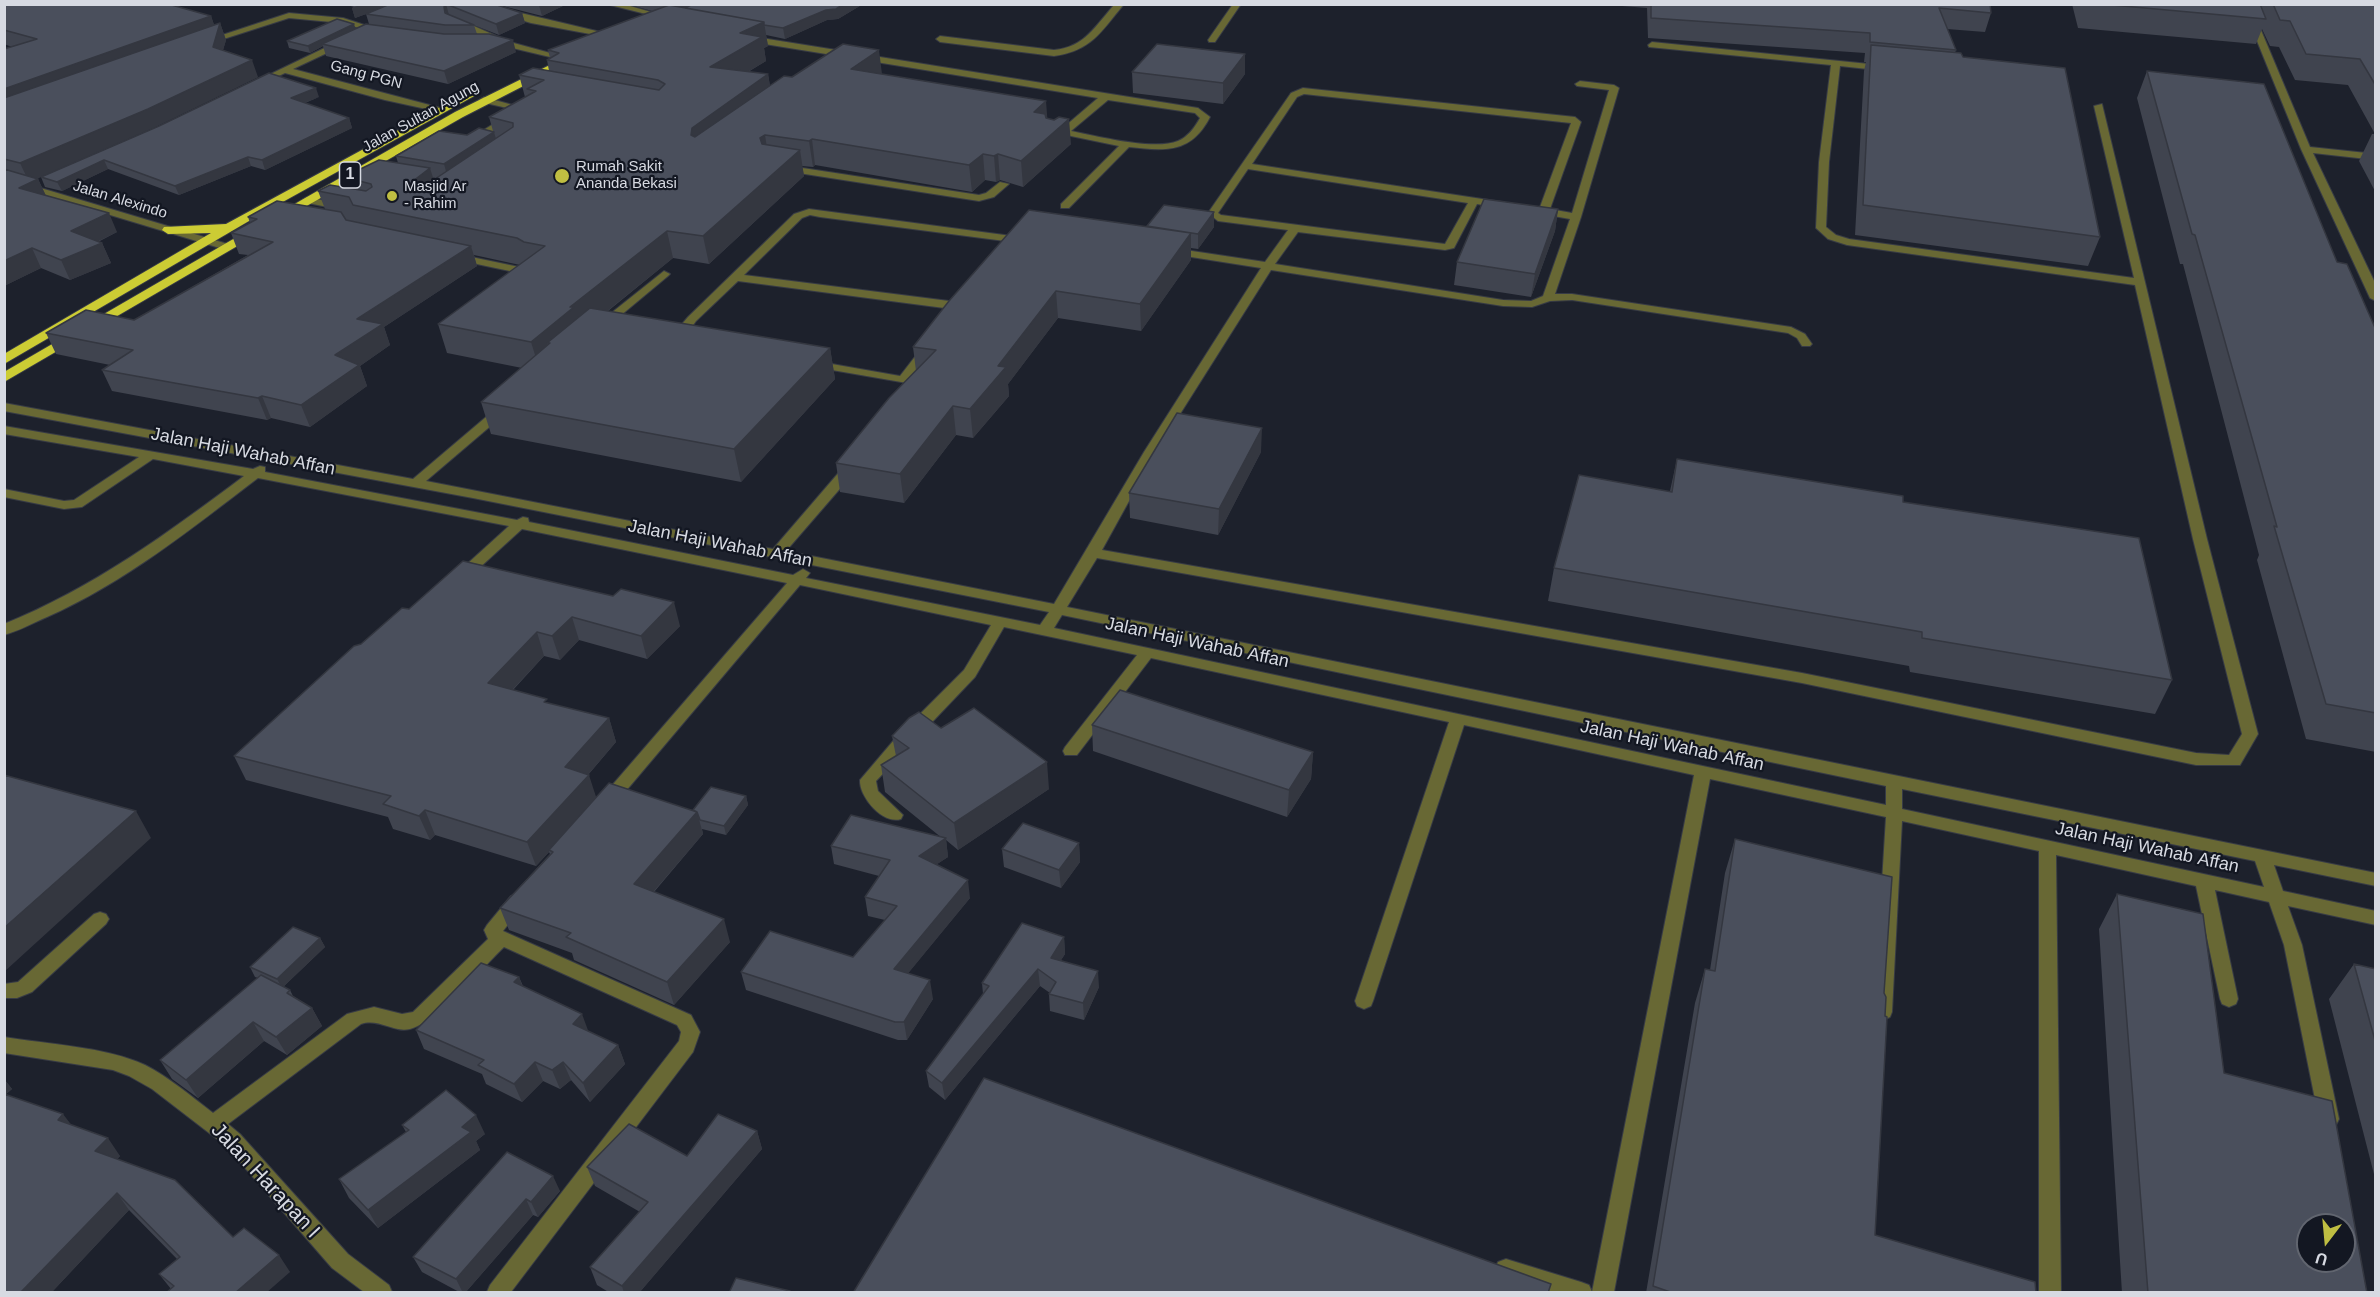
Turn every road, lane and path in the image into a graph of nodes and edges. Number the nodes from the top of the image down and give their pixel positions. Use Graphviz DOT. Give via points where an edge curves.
graph roads {
  1 [pos="472,4"];
  2 [pos="610,4"];
  3 [pos="1120,4"];
  4 [pos="1237,4"];
  5 [pos="2246,4"];
  6 [pos="660,18"];
  7 [pos="452,19"];
  8 [pos="635,21"];
  9 [pos="368,25"];
  10 [pos="387,32"];
  11 [pos="357,35"];
  12 [pos="608,37"];
  13 [pos="740,37"];
  14 [pos="940,39"];
  15 [pos="347,40"];
  16 [pos="1212,40"];
  17 [pos="480,42"];
  18 [pos="507,44"];
  19 [pos="1652,45"];
  20 [pos="194,46"];
  21 [pos="578,47"];
  22 [pos="550,54"];
  23 [pos="842,55"];
  24 [pos="833,62"];
  25 [pos="1836,63"];
  26 [pos="1893,69"];
  27 [pos="285,70"];
  28 [pos="515,83"];
  29 [pos="1580,84"];
  30 [pos="536,87"];
  31 [pos="244,90"];
  32 [pos="1102,96"];
  33 [pos="484,100"];
  34 [pos="2098,106"];
  35 [pos="440,109"];
  36 [pos="1064,132"];
  37 [pos="422,133"];
  38 [pos="443,137"];
  39 [pos="1053,141"];
  40 [pos="1127,143"];
  41 [pos="488,146"];
  42 [pos="2306,149"];
  43 [pos="2376,157"];
  44 [pos="770,166"];
  45 [pos="1245,166"];
  46 [pos="352,175"];
  47 [pos="372,177"];
  48 [pos="4,180"];
  49 [pos="40,183"];
  50 [pos="1004,184"];
  51 [pos="29,188"];
  52 [pos="307,200"];
  53 [pos="1474,201"];
  54 [pos="1065,206"];
  55 [pos="1509,206"];
  56 [pos="1521,208"];
  57 [pos="351,209"];
  58 [pos="257,211"];
  59 [pos="1544,211"];
  60 [pos="281,215"];
  61 [pos="1576,217"];
  62 [pos="302,219"];
  63 [pos="235,225"];
  64 [pos="1295,228"];
  65 [pos="168,230"];
  66 [pos="207,241"];
  67 [pos="227,247"];
  68 [pos="191,249"];
  69 [pos="1165,250"];
  70 [pos="446,255"];
  71 [pos="1268,266"];
  72 [pos="524,271"];
  73 [pos="664,274"];
  74 [pos="735,277"];
  75 [pos="2138,282"];
  76 [pos="1548,298"];
  77 [pos="2376,298"];
  78 [pos="959,306"];
  79 [pos="592,334"];
  80 [pos="1806,344"];
  81 [pos="4,360"];
  82 [pos="4,378"];
  83 [pos="903,380"];
  84 [pos="907,395"];
  85 [pos="512,402"];
  86 [pos="4,407"];
  87 [pos="4,430"];
  88 [pos="864,452"];
  89 [pos="152,454"];
  90 [pos="277,456"];
  91 [pos="255,474"];
  92 [pos="416,483"];
  93 [pos="4,494"];
  94 [pos="538,506"];
  95 [pos="519,525"];
  96 [pos="778,552"];
  97 [pos="1093,554"];
  98 [pos="814,560"];
  99 [pos="797,579"];
  100 [pos="452,585"];
  101 [pos="1057,608"];
  102 [pos="1000,622"];
  103 [pos="4,630"];
  104 [pos="1045,630"];
  105 [pos="1148,652"];
  106 [pos="1458,719"];
  107 [pos="1071,751"];
  108 [pos="1703,773"];
  109 [pos="1894,782"];
  110 [pos="600,810"];
  111 [pos="1893,813"];
  112 [pos="895,815"];
  113 [pos="2047,847"];
  114 [pos="2262,855"];
  115 [pos="2376,880"];
  116 [pos="2204,881"];
  117 [pos="530,887"];
  118 [pos="2278,897"];
  119 [pos="2376,918"];
  120 [pos="100,919"];
  121 [pos="501,938"];
  122 [pos="4,991"];
  123 [pos="2229,999"];
  124 [pos="1364,1001"];
  125 [pos="1882,1027"];
  126 [pos="4,1045"];
  127 [pos="213,1124"];
  128 [pos="2333,1142"];
  129 [pos="1491,1264"];
  130 [pos="381,1293"];
  131 [pos="498,1293"];
  132 [pos="1581,1293"];
  133 [pos="1603,1293"];
  134 [pos="2050,1293"];
  1 -- 12 [label="street"];
  2 -- 6 [label="street"];
  3 -- 14 [label="street" via="1082,46 1071,51 1053,53"];
  4 -- 16 [label="street"];
  5 -- 42 [label="street"];
  6 -- 8 [label="highway"];
  7 -- 18 [label="street"];
  9 -- 10 [label="street"];
  9 -- 11 [label="street"];
  9 -- 20 [label="street" via="286,15"];
  12 -- 21 [label="highway, Jalan Sultan Agung / 1"];
  13 -- 23 [label="street"];
  15 -- 27 [label="street"];
  17 -- 18 [label="street"];
  18 -- 22 [label="street"];
  19 -- 25 [label="street"];
  21 -- 22 [label="highway, Jalan Sultan Agung / 1"];
  21 -- 28 [label="highway, Jalan Sultan Agung / 1"];
  22 -- 35 [label="highway, Jalan Sultan Agung / 1"];
  23 -- 24 [label="street"];
  23 -- 32 [label="street"];
  25 -- 26 [label="street"];
  25 -- 75 [label="street" via="1824,162 1821,228 1826,234 1847,242"];
  27 -- 31 [label="street"];
  27 -- 35 [label="street, Gang PGN"];
  28 -- 30 [label="street"];
  28 -- 33 [label="highway, Jalan Sultan Agung / 1"];
  29 -- 61 [label="street" via="1614,88"];
  32 -- 36 [label="street" via="1103,100"];
  32 -- 40 [label="street" via="1198,111 1205,117 1184,142 1172,146"];
  33 -- 37 [label="highway, Jalan Sultan Agung / 1"];
  33 -- 41 [label="street" via="522,109 466,142"];
  34 -- 75 [label="street"];
  35 -- 58 [label="highway, Jalan Sultan Agung / 1"];
  36 -- 39 [label="street"];
  36 -- 40 [label="street"];
  37 -- 38 [label="street"];
  37 -- 46 [label="highway, Jalan Sultan Agung / 1"];
  40 -- 54 [label="street"];
  42 -- 43 [label="street"];
  42 -- 77 [label="street"];
  44 -- 50 [label="street" via="979,198"];
  45 -- 53 [label="street"];
  45 -- 59 [label="street" via="1296,93 1303,91 1366,93 1574,121"];
  45 -- 64 [label="street" via="1214,216"];
  46 -- 47 [label="street"];
  46 -- 52 [label="highway, Jalan Sultan Agung / 1"];
  48 -- 51 [label="street, Jalan Alexindo"];
  49 -- 51 [label="street"];
  51 -- 65 [label="street, Jalan Alexindo"];
  52 -- 57 [label="street"];
  52 -- 60 [label="highway, Jalan Sultan Agung / 1"];
  53 -- 55 [label="street"];
  53 -- 64 [label="street" via="1450,246 1445,247"];
  56 -- 59 [label="street"];
  58 -- 60 [label="street"];
  58 -- 63 [label="highway, Jalan Sultan Agung / 1"];
  59 -- 61 [label="street"];
  60 -- 62 [label="street"];
  60 -- 67 [label="highway, Jalan Sultan Agung / 1"];
  61 -- 76 [label="street"];
  63 -- 65 [label="highway" via="198,231"];
  63 -- 66 [label="highway, Jalan Sultan Agung / 1"];
  64 -- 71 [label="street"];
  65 -- 66 [label="street, Jalan Alexindo"];
  65 -- 68 [label="highway"];
  66 -- 67 [label="street, Jalan Alexindo"];
  66 -- 68 [label="highway, Jalan Sultan Agung / 1"];
  67 -- 82 [label="highway, Jalan Sultan Agung / 1"];
  68 -- 81 [label="highway, Jalan Sultan Agung / 1"];
  69 -- 71 [label="street"];
  70 -- 72 [label="street"];
  71 -- 76 [label="street" via="1503,303 1532,304"];
  71 -- 97 [label="street" via="1150,452"];
  73 -- 79 [label="street"];
  74 -- 78 [label="street"];
  74 -- 78 [label="street" via="798,216 807,213 1016,236"];
  74 -- 83 [label="street" via="692,319 677,337 680,341"];
  75 -- 97 [label="street" via="2250,734 2234,761 2196,759 1802,678"];
  76 -- 80 [label="street" via="1572,297 1791,330"];
  78 -- 83 [label="street" via="919,364"];
  83 -- 84 [label="street"];
  85 -- 92 [label="street"];
  86 -- 90 [label="street, Jalan Haji Wahab Affan"];
  87 -- 89 [label="street, Jalan Haji Wahab Affan"];
  88 -- 96 [label="street"];
  89 -- 91 [label="street, Jalan Haji Wahab Affan"];
  89 -- 93 [label="street" via="77,504"];
  90 -- 91 [label="street"];
  90 -- 92 [label="street, Jalan Haji Wahab Affan"];
  91 -- 95 [label="street, Jalan Haji Wahab Affan"];
  91 -- 103 [label="street" via="106,580 62,606"];
  92 -- 94 [label="street, Jalan Haji Wahab Affan"];
  94 -- 95 [label="street"];
  94 -- 96 [label="street, Jalan Haji Wahab Affan"];
  95 -- 99 [label="street, Jalan Haji Wahab Affan"];
  95 -- 100 [label="street"];
  96 -- 98 [label="street, Jalan Haji Wahab Affan"];
  97 -- 101 [label="street"];
  98 -- 99 [label="street"];
  98 -- 101 [label="street, Jalan Haji Wahab Affan"];
  99 -- 102 [label="street, Jalan Haji Wahab Affan"];
  99 -- 110 [label="street"];
  101 -- 104 [label="street"];
  101 -- 109 [label="street, Jalan Haji Wahab Affan"];
  102 -- 104 [label="street, Jalan Haji Wahab Affan"];
  102 -- 112 [label="street" via="970,673 868,780 869,792"];
  104 -- 105 [label="street, Jalan Haji Wahab Affan"];
  105 -- 106 [label="street, Jalan Haji Wahab Affan"];
  105 -- 107 [label="street"];
  106 -- 108 [label="street, Jalan Haji Wahab Affan"];
  106 -- 124 [label="street"];
  108 -- 111 [label="street, Jalan Haji Wahab Affan"];
  108 -- 133 [label="street"];
  109 -- 111 [label="street"];
  109 -- 114 [label="street, Jalan Haji Wahab Affan"];
  111 -- 113 [label="street, Jalan Haji Wahab Affan"];
  111 -- 125 [label="street"];
  113 -- 116 [label="street, Jalan Haji Wahab Affan"];
  113 -- 134 [label="street"];
  114 -- 115 [label="street, Jalan Haji Wahab Affan"];
  114 -- 118 [label="street"];
  116 -- 118 [label="street, Jalan Haji Wahab Affan"];
  116 -- 123 [label="street"];
  117 -- 121 [label="street" via="498,921 493,930"];
  118 -- 119 [label="street, Jalan Haji Wahab Affan"];
  118 -- 128 [label="street" via="2293,945"];
  120 -- 122 [label="street" via="25,987"];
  121 -- 127 [label="street" via="420,1017 399,1023 375,1013 354,1019"];
  121 -- 131 [label="street" via="684,1020 692,1034"];
  126 -- 127 [label="street, Jalan Harapan I" via="125,1066 159,1083"];
  127 -- 130 [label="street, Jalan Harapan I" via="233,1140 340,1261"];
  129 -- 132 [label="street"];
}
